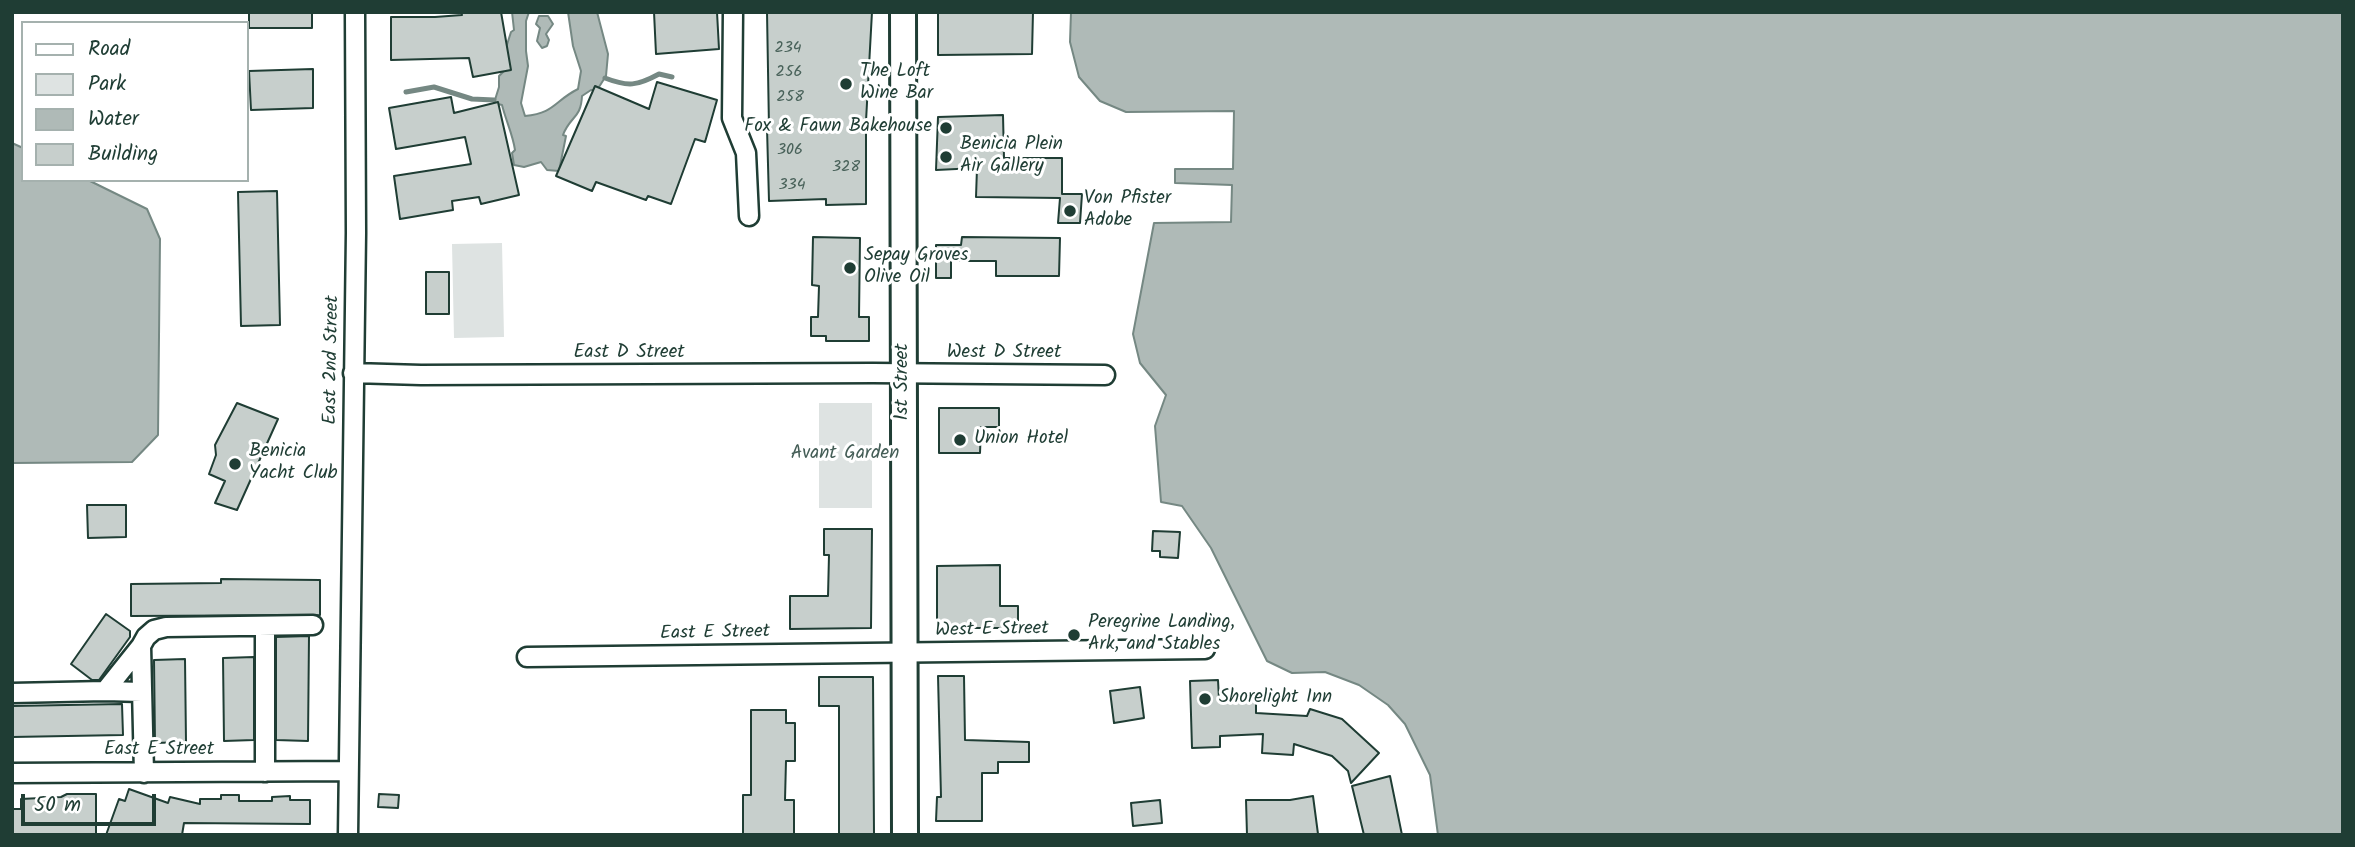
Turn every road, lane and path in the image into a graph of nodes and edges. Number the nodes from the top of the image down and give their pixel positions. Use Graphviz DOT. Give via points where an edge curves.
graph roads {
  1 [pos="355,12"];
  2 [pos="733,12"];
  3 [pos="903,12"];
  4 [pos="749,216"];
  5 [pos="354,373"];
  6 [pos="904,373"];
  7 [pos="1105,376"];
  8 [pos="313,625"];
  9 [pos="265,626"];
  10 [pos="141,646"];
  11 [pos="1205,649"];
  12 [pos="904,653"];
  13 [pos="527,656"];
  14 [pos="105,691"];
  15 [pos="142,692"];
  16 [pos="12,693"];
  17 [pos="348,771"];
  18 [pos="264,772"];
  19 [pos="12,773"];
  20 [pos="144,773"];
  21 [pos="348,835"];
  22 [pos="905,835"];
  1 -- 5 [label="street, East 2nd Street"];
  2 -- 4 [label="street" via="732,118 746,153"];
  3 -- 6 [label="main road, 1st Street"];
  5 -- 6 [label="street, East D Street"];
  5 -- 17 [label="street, East 2nd Street"];
  6 -- 7 [label="street, West D Street"];
  6 -- 12 [label="main road, 1st Street"];
  8 -- 9 [label="street"];
  9 -- 10 [label="street" via="166,627 154,630"];
  9 -- 18 [label="street"];
  10 -- 14 [label="street"];
  10 -- 15 [label="street"];
  11 -- 12 [label="street, West E Street"];
  12 -- 13 [label="street, East E Street"];
  12 -- 22 [label="main road, 1st Street"];
  14 -- 15 [label="street"];
  14 -- 16 [label="street"];
  15 -- 20 [label="street"];
  17 -- 18 [label="street, East E Street"];
  17 -- 21 [label="street, East 2nd Street"];
  18 -- 20 [label="street, East E Street"];
  19 -- 20 [label="street, East E Street"];
}
